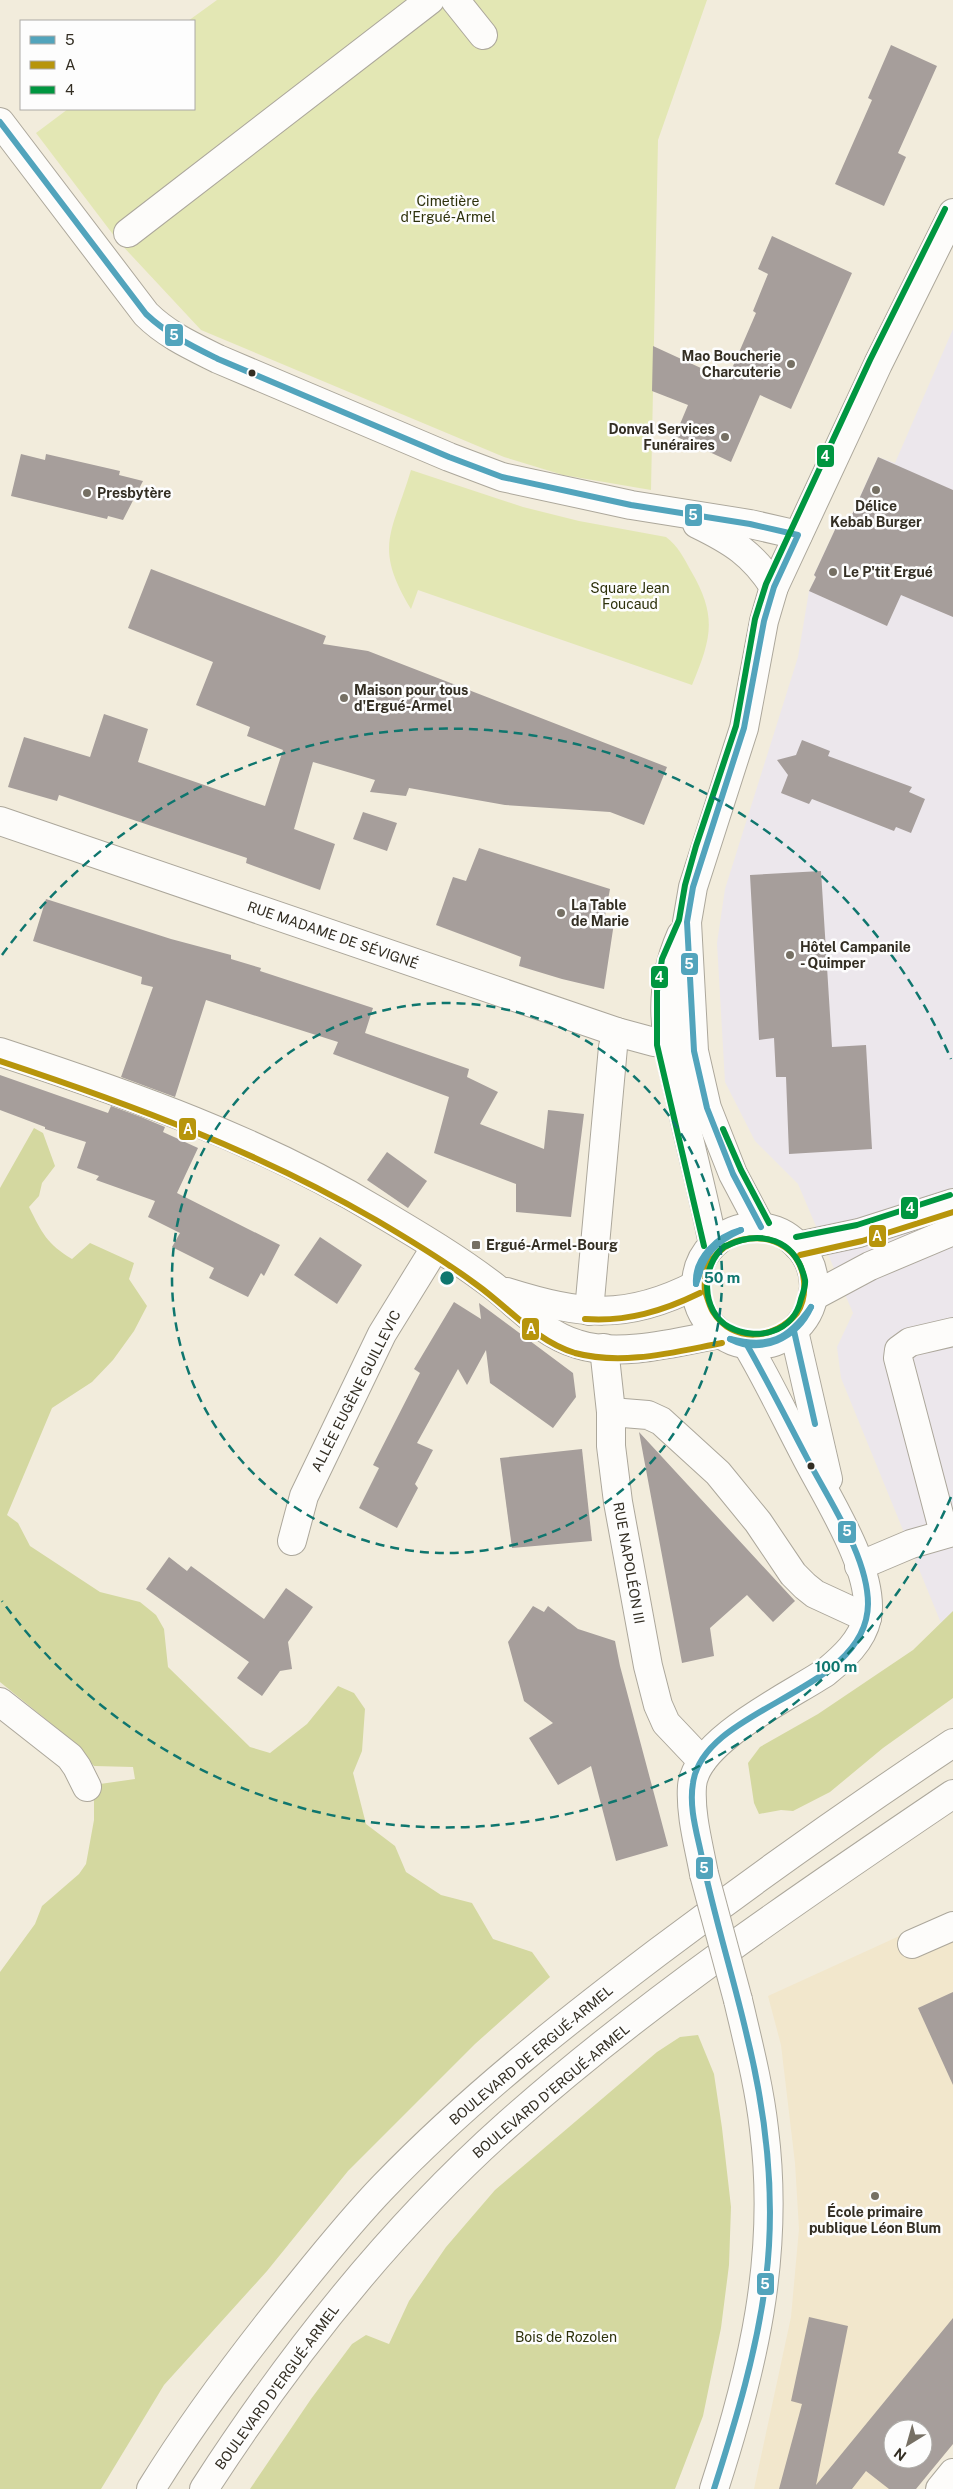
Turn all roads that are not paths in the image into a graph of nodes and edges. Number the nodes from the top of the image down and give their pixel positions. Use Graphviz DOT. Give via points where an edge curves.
graph roads {
  1 [pos="430,0"];
  2 [pos="455,0"];
  3 [pos="483,35"];
  4 [pos="0,122"];
  5 [pos="952,219"];
  6 [pos="128,233"];
  7 [pos="678,514"];
  8 [pos="798,535"];
  9 [pos="774,587"];
  10 [pos="0,821"];
  11 [pos="687,922"];
  12 [pos="692,1027"];
  13 [pos="617,1032"];
  14 [pos="666,1042"];
  15 [pos="0,1052"];
  16 [pos="698,1074"];
  17 [pos="953,1203"];
  18 [pos="761,1227"];
  19 [pos="953,1231"];
  20 [pos="713,1244"];
  21 [pos="798,1246"];
  22 [pos="435,1248"];
  23 [pos="696,1284"];
  24 [pos="496,1289"];
  25 [pos="814,1296"];
  26 [pos="589,1311"];
  27 [pos="794,1331"];
  28 [pos="953,1332"];
  29 [pos="720,1334"];
  30 [pos="747,1345"];
  31 [pos="604,1348"];
  32 [pos="611,1412"];
  33 [pos="836,1512"];
  34 [pos="948,1533"];
  35 [pos="292,1540"];
  36 [pos="859,1566"];
  37 [pos="867,1618"];
  38 [pos="0,1702"];
  39 [pos="953,1743"];
  40 [pos="702,1761"];
  41 [pos="87,1787"];
  42 [pos="953,1794"];
  43 [pos="953,1926"];
  44 [pos="912,1944"];
  45 [pos="953,2473"];
  46 [pos="210,2480"];
  47 [pos="155,2483"];
  48 [pos="714,2489"];
  49 [pos="940,2489"];
  1 -- 6 [label="street"];
  2 -- 3 [label="street"];
  4 -- 7 [label="street" via="143,310 182,342 485,471 556,490"];
  5 -- 8 [label="street" via="878,364"];
  7 -- 8 [label="street" via="750,524"];
  7 -- 9 [label="street" via="731,541 762,567"];
  8 -- 9 [label="street"];
  9 -- 11 [label="street" via="764,621 744,728 693,887"];
  10 -- 13 [label="street, RUE MADAME DE SÉVIGNÉ"];
  11 -- 12 [label="street"];
  11 -- 14 [label="street" via="670,962 665,1005"];
  12 -- 14 [label="street"];
  12 -- 16 [label="street"];
  13 -- 14 [label="street, RUE MADAME DE SÉVIGNÉ"];
  13 -- 26 [label="street"];
  14 -- 16 [label="street"];
  14 -- 20 [label="street"];
  15 -- 22 [label="street" via="135,1097 220,1130 338,1188"];
  16 -- 18 [label="street" via="715,1132"];
  17 -- 21 [label="street" via="859,1233"];
  18 -- 20 [label="street" via="741,1229"];
  18 -- 21 [label="street" via="786,1236"];
  19 -- 25 [label="street" via="870,1266"];
  20 -- 23 [label="street" via="699,1268"];
  21 -- 25 [label="street" via="809,1261 814,1278"];
  22 -- 24 [label="street"];
  22 -- 35 [label="street, ALLÉE EUGÈNE GUILLEVIC" via="382,1334 304,1496"];
  23 -- 26 [label="street" via="673,1296 633,1309"];
  23 -- 29 [label="street" via="699,1303 707,1320"];
  24 -- 26 [label="street" via="546,1304"];
  24 -- 31 [label="street" via="521,1312 551,1332 576,1344"];
  25 -- 27 [label="street" via="807,1315"];
  27 -- 30 [label="street" via="780,1341"];
  27 -- 33 [label="street"];
  28 -- 34 [label="street" via="910,1342 899,1350 898,1358"];
  29 -- 30 [label="street"];
  29 -- 31 [label="street" via="645,1347"];
  30 -- 33 [label="street"];
  31 -- 32 [label="street, RUE NAPOLÉON III"];
  32 -- 37 [label="street" via="648,1415 668,1426 718,1473 805,1586 822,1598"];
  32 -- 40 [label="street, RUE NAPOLÉON III" via="611,1446 618,1502 658,1705 666,1723"];
  33 -- 36 [label="street"];
  34 -- 36 [label="street" via="911,1544"];
  36 -- 37 [label="street" via="866,1586"];
  37 -- 40 [label="street" via="859,1636 842,1658 805,1686 729,1734"];
  38 -- 41 [label="street" via="70,1757"];
  39 -- 47 [label="street, BOULEVARD DE ERGUÉ-ARMEL" via="839,1819 666,1946 562,2026 454,2119 384,2186 348,2226 240,2359"];
  40 -- 48 [label="street, bridge" via="692,1785 695,1822 704,1874 760,2097 769,2226 766,2278 759,2320 741,2400"];
  42 -- 46 [label="street, BOULEVARD D'ERGUÉ-ARMEL" via="684,1982 507,2124 425,2204 346,2292 245,2426"];
  43 -- 44 [label="street"];
  45 -- 49 [label="street"];
}
